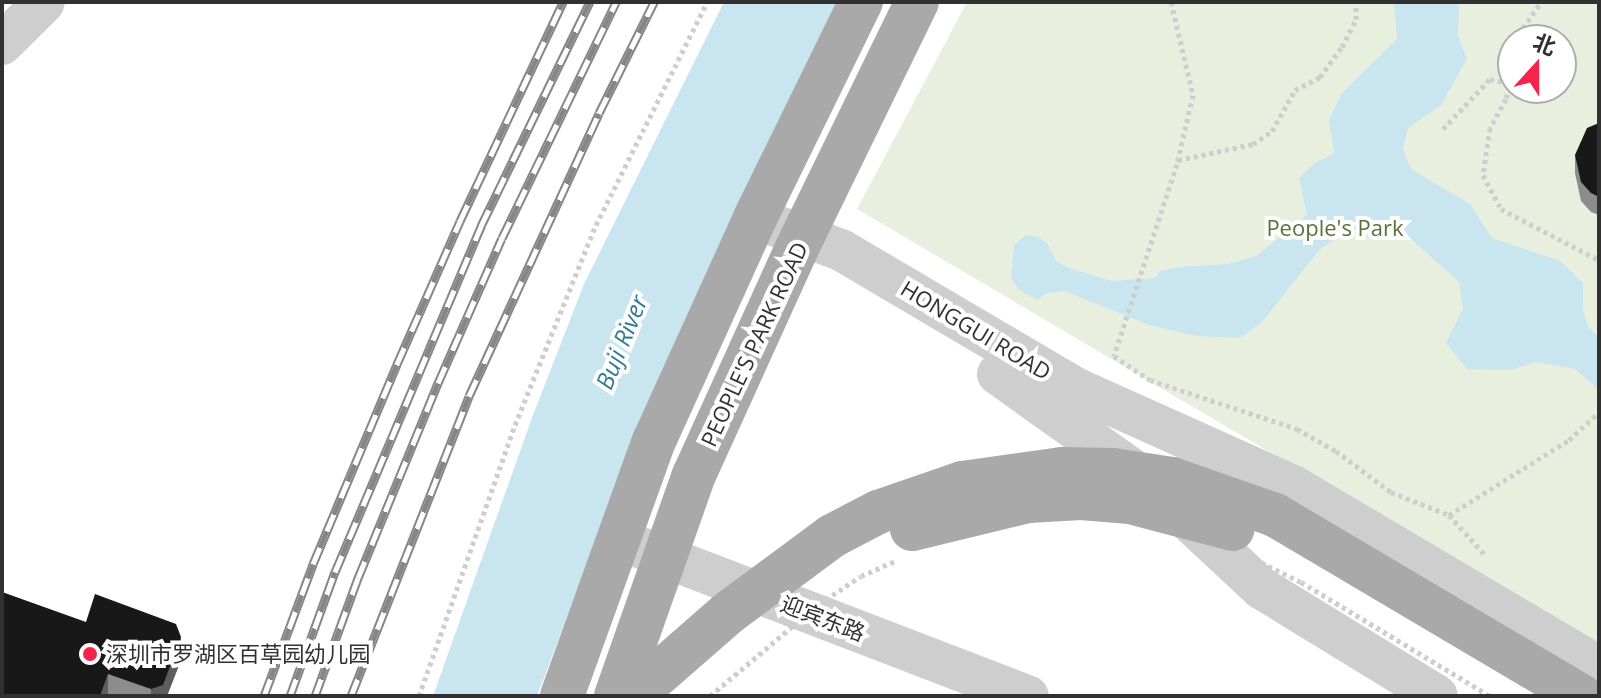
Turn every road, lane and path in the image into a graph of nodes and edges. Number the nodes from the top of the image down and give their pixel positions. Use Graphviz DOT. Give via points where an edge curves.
graph roads {
  1 [pos="44,2"];
  2 [pos="707,2"];
  3 [pos="861,2"];
  4 [pos="917,2"];
  5 [pos="1171,2"];
  6 [pos="1356,2"];
  7 [pos="1541,2"];
  8 [pos="1526,24"];
  9 [pos="2,44"];
  10 [pos="1497,81"];
  11 [pos="1501,104"];
  12 [pos="1443,129"];
  13 [pos="1178,160"];
  14 [pos="755,218"];
  15 [pos="799,243"];
  16 [pos="1599,260"];
  17 [pos="1599,412"];
  18 [pos="618,539"];
  19 [pos="1248,556"];
  20 [pos="663,557"];
  21 [pos="903,558"];
  22 [pos="1599,667"];
  23 [pos="419,696"];
  24 [pos="562,696"];
  25 [pos="616,696"];
  26 [pos="633,696"];
  27 [pos="677,696"];
  28 [pos="710,696"];
  29 [pos="1028,696"];
  30 [pos="1437,696"];
  31 [pos="1490,696"];
  32 [pos="1528,696"];
  33 [pos="1581,696"];
  1 -- 9 [label="street"];
  2 -- 23 [label="path" via="596,225 515,425"];
  3 -- 14 [label="main road"];
  4 -- 15 [label="main road, PEOPLE'S PARK ROAD"];
  5 -- 13 [label="path" via="1193,95"];
  6 -- 13 [label="path" via="1356,19 1342,47 1320,77 1295,90 1272,131 1253,144"];
  7 -- 8 [label="path"];
  10 -- 12 [label="path" via="1490,79"];
  11 -- 16 [label="path" via="1490,128 1483,175 1501,209"];
  13 -- 17 [label="path" via="1114,356 1150,380 1297,429 1391,492 1449,515 1569,440"];
  14 -- 15 [label="street, HONGGUI ROAD"];
  14 -- 18 [label="main road" via="654,441"];
  15 -- 20 [label="main road, PEOPLE'S PARK ROAD" via="699,462"];
  15 -- 22 [label="street, HONGGUI ROAD" via="841,250 1077,389 1293,486"];
  15 -- 30 [label="street, HONGGUI ROAD" via="1023,389 1141,476 1261,588"];
  18 -- 20 [label="street, 迎宾东路"];
  18 -- 24 [label="main road"];
  19 -- 31 [label="path, bridge" via="1301,582"];
  20 -- 25 [label="main road, PEOPLE'S PARK ROAD"];
  20 -- 29 [label="street, 迎宾东路"];
  21 -- 28 [label="path, bridge" via="861,576 819,604"];
  26 -- 33 [label="main road, bridge" via="739,604 832,536 878,512 962,483 1062,469 1172,479 1275,515"];
  27 -- 32 [label="main road, bridge" via="816,579 876,544 959,516 1028,501 1081,498 1130,502 1243,533 1322,573"];
}
